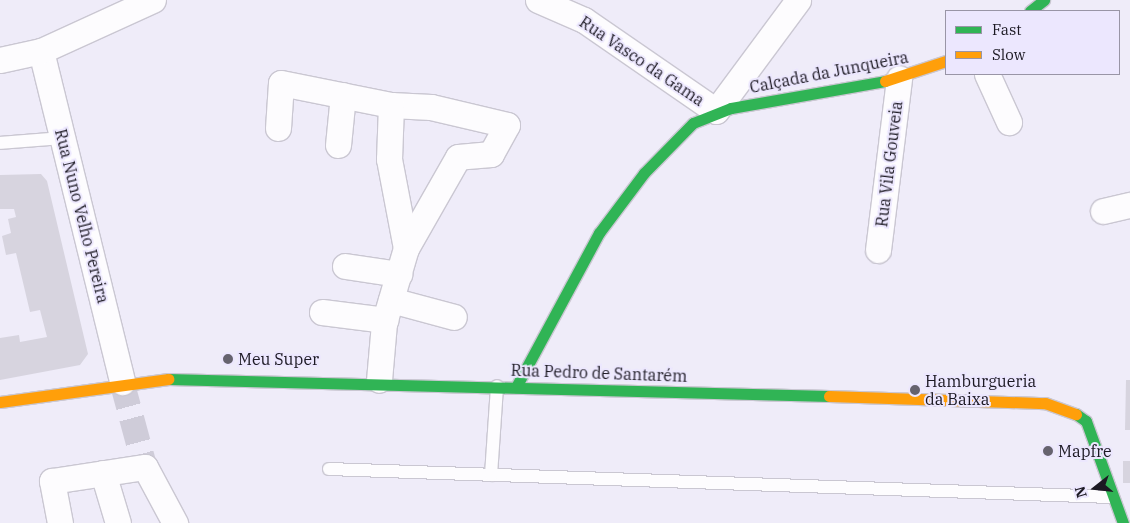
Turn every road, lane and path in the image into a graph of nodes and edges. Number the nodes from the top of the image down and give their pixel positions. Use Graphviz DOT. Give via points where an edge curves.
graph roads {
  1 [pos="154,0"];
  2 [pos="538,0"];
  3 [pos="798,0"];
  4 [pos="1044,0"];
  5 [pos="1031,10"];
  6 [pos="41,51"];
  7 [pos="0,60"];
  8 [pos="945,61"];
  9 [pos="987,75"];
  10 [pos="900,78"];
  11 [pos="343,95"];
  12 [pos="391,105"];
  13 [pos="716,111"];
  14 [pos="1009,122"];
  15 [pos="278,128"];
  16 [pos="63,138"];
  17 [pos="0,143"];
  18 [pos="338,145"];
  19 [pos="1130,205"];
  20 [pos="1103,211"];
  21 [pos="406,248"];
  22 [pos="878,250"];
  23 [pos="345,266"];
  24 [pos="399,274"];
  25 [pos="388,310"];
  26 [pos="322,312"];
  27 [pos="454,317"];
  28 [pos="379,380"];
  29 [pos="122,382"];
  30 [pos="497,386"];
  31 [pos="516,387"];
  32 [pos="0,402"];
  33 [pos="329,470"];
  34 [pos="103,473"];
  35 [pos="491,475"];
  36 [pos="1113,497"];
  37 [pos="60,523"];
  38 [pos="118,523"];
  39 [pos="176,523"];
  40 [pos="1123,523"];
  1 -- 6 [label="street"];
  2 -- 13 [label="street, Rua Vasco da Gama" via="584,20"];
  3 -- 13 [label="street"];
  4 -- 5 [label="street"];
  6 -- 7 [label="street"];
  6 -- 16 [label="street, Rua Nuno Velho Pereira"];
  8 -- 10 [label="street, Calçada da Junqueira"];
  9 -- 14 [label="street"];
  10 -- 13 [label="street, Calçada da Junqueira"];
  10 -- 22 [label="street, Rua Vila Gouveia"];
  11 -- 12 [label="street"];
  11 -- 15 [label="street" via="281,83"];
  11 -- 18 [label="street"];
  12 -- 21 [label="street" via="389,159"];
  12 -- 21 [label="street" via="432,107 507,125 490,154 458,157"];
  13 -- 31 [label="street" via="678,137 619,205 579,265"];
  16 -- 17 [label="lane"];
  16 -- 29 [label="street, Rua Nuno Velho Pereira"];
  19 -- 20 [label="street"];
  21 -- 24 [label="street"];
  23 -- 24 [label="street"];
  24 -- 25 [label="street"];
  25 -- 26 [label="street"];
  25 -- 27 [label="street"];
  25 -- 28 [label="street"];
  28 -- 29 [label="street, Rua Pedro de Santarém" via="206,377"];
  28 -- 30 [label="street, Rua Pedro de Santarém"];
  29 -- 32 [label="street, Rua Pedro de Santarém"];
  30 -- 31 [label="street, Rua Pedro de Santarém"];
  30 -- 35 [label="lane"];
  31 -- 36 [label="street, Rua Pedro de Santarém" via="1066,407 1086,421"];
  33 -- 35 [label="lane"];
  34 -- 37 [label="street" via="52,481"];
  34 -- 38 [label="street"];
  34 -- 39 [label="street" via="145,467"];
  35 -- 36 [label="lane"];
  36 -- 40 [label="street, Rua Pedro de Santarém"];
}
